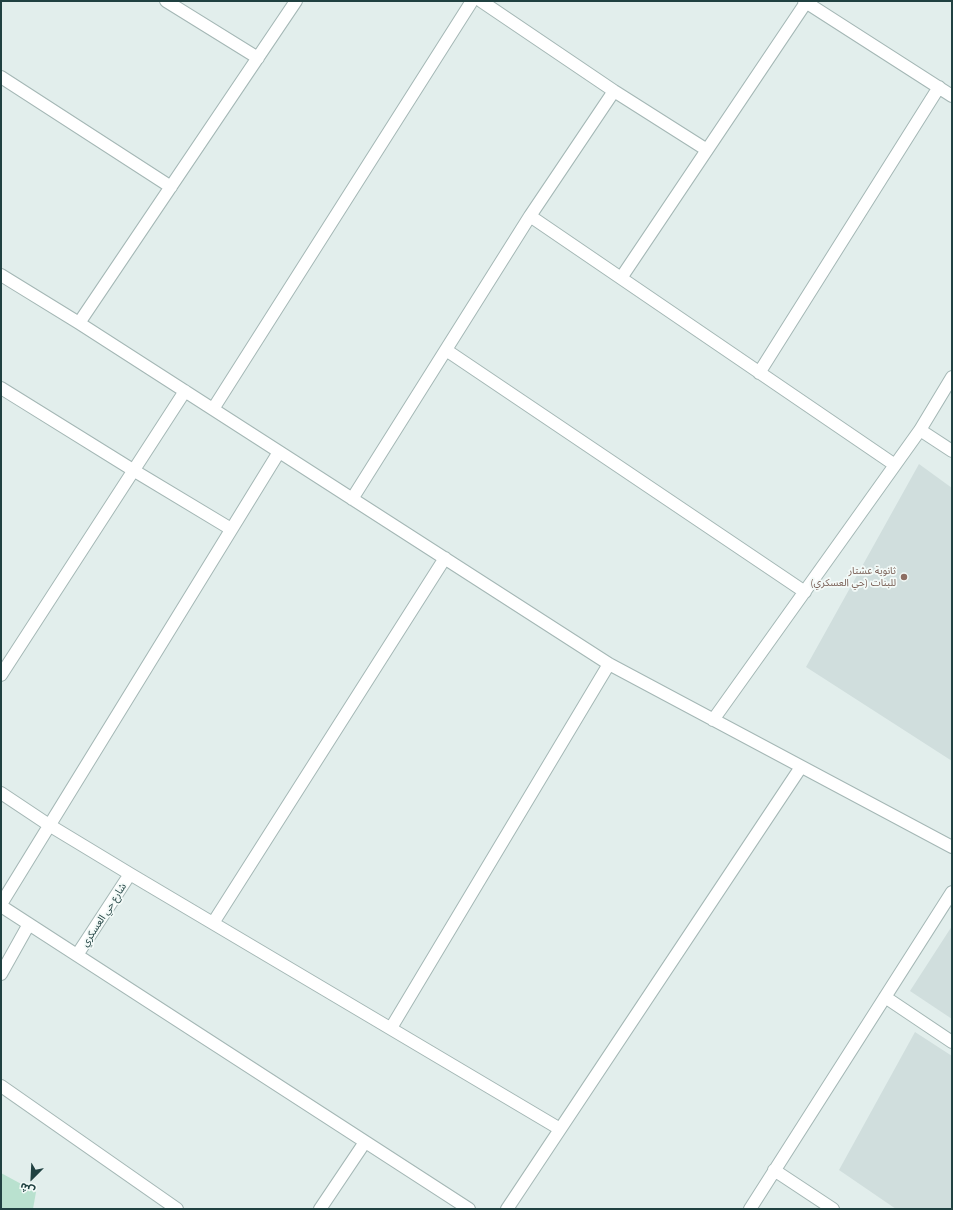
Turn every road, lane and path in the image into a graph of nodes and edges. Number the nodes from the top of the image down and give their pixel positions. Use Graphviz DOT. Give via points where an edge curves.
graph roads {
  1 [pos="166,1"];
  2 [pos="296,1"];
  3 [pos="472,1"];
  4 [pos="481,1"];
  5 [pos="806,1"];
  6 [pos="258,58"];
  7 [pos="1,78"];
  8 [pos="939,87"];
  9 [pos="614,91"];
  10 [pos="952,96"];
  11 [pos="707,150"];
  12 [pos="171,188"];
  13 [pos="530,216"];
  14 [pos="1,275"];
  15 [pos="622,278"];
  16 [pos="79,323"];
  17 [pos="446,350"];
  18 [pos="759,373"];
  19 [pos="952,377"];
  20 [pos="1,388"];
  21 [pos="185,391"];
  22 [pos="213,409"];
  23 [pos="920,430"];
  24 [pos="952,451"];
  25 [pos="278,452"];
  26 [pos="894,466"];
  27 [pos="134,470"];
  28 [pos="352,499"];
  29 [pos="231,529"];
  30 [pos="445,558"];
  31 [pos="804,592"];
  32 [pos="609,664"];
  33 [pos="1,676"];
  34 [pos="713,720"];
  35 [pos="802,767"];
  36 [pos="1,793"];
  37 [pos="49,825"];
  38 [pos="952,847"];
  39 [pos="130,874"];
  40 [pos="952,892"];
  41 [pos="1,905"];
  42 [pos="213,923"];
  43 [pos="29,924"];
  44 [pos="77,955"];
  45 [pos="1,974"];
  46 [pos="885,996"];
  47 [pos="391,1028"];
  48 [pos="952,1042"];
  49 [pos="1,1086"];
  50 [pos="560,1129"];
  51 [pos="365,1142"];
  52 [pos="774,1170"];
  53 [pos="177,1209"];
  54 [pos="320,1209"];
  55 [pos="469,1209"];
  56 [pos="507,1209"];
  57 [pos="750,1209"];
  58 [pos="833,1209"];
  1 -- 6 [label="street"];
  2 -- 6 [label="street"];
  3 -- 22 [label="street"];
  4 -- 9 [label="street"];
  5 -- 8 [label="street"];
  5 -- 11 [label="street"];
  6 -- 12 [label="street"];
  7 -- 12 [label="street"];
  8 -- 10 [label="street"];
  8 -- 18 [label="street"];
  9 -- 11 [label="street"];
  9 -- 13 [label="street"];
  11 -- 15 [label="street"];
  12 -- 16 [label="street"];
  13 -- 15 [label="street"];
  13 -- 17 [label="street"];
  14 -- 16 [label="street"];
  15 -- 18 [label="street"];
  16 -- 21 [label="street"];
  17 -- 28 [label="street"];
  17 -- 31 [label="street"];
  18 -- 26 [label="street"];
  19 -- 23 [label="street"];
  20 -- 27 [label="street"];
  21 -- 22 [label="street"];
  21 -- 27 [label="street"];
  22 -- 25 [label="street"];
  23 -- 24 [label="street"];
  23 -- 26 [label="street"];
  25 -- 28 [label="street"];
  25 -- 29 [label="street"];
  26 -- 31 [label="street"];
  27 -- 29 [label="street"];
  27 -- 33 [label="street"];
  28 -- 30 [label="street"];
  29 -- 37 [label="street"];
  30 -- 32 [label="street"];
  30 -- 42 [label="street"];
  31 -- 34 [label="street"];
  32 -- 34 [label="street"];
  32 -- 47 [label="street"];
  34 -- 35 [label="street"];
  35 -- 38 [label="street"];
  35 -- 50 [label="street"];
  36 -- 37 [label="street"];
  37 -- 39 [label="street"];
  37 -- 41 [label="street"];
  39 -- 42 [label="street"];
  39 -- 44 [label="street, شارع حي العسكري"];
  40 -- 46 [label="street"];
  41 -- 43 [label="street"];
  42 -- 47 [label="street"];
  43 -- 44 [label="street"];
  43 -- 45 [label="street"];
  44 -- 51 [label="street"];
  46 -- 48 [label="street"];
  46 -- 52 [label="street"];
  47 -- 50 [label="street"];
  49 -- 53 [label="street"];
  50 -- 56 [label="street"];
  51 -- 54 [label="street"];
  51 -- 55 [label="street"];
  52 -- 57 [label="street"];
  52 -- 58 [label="street"];
}
